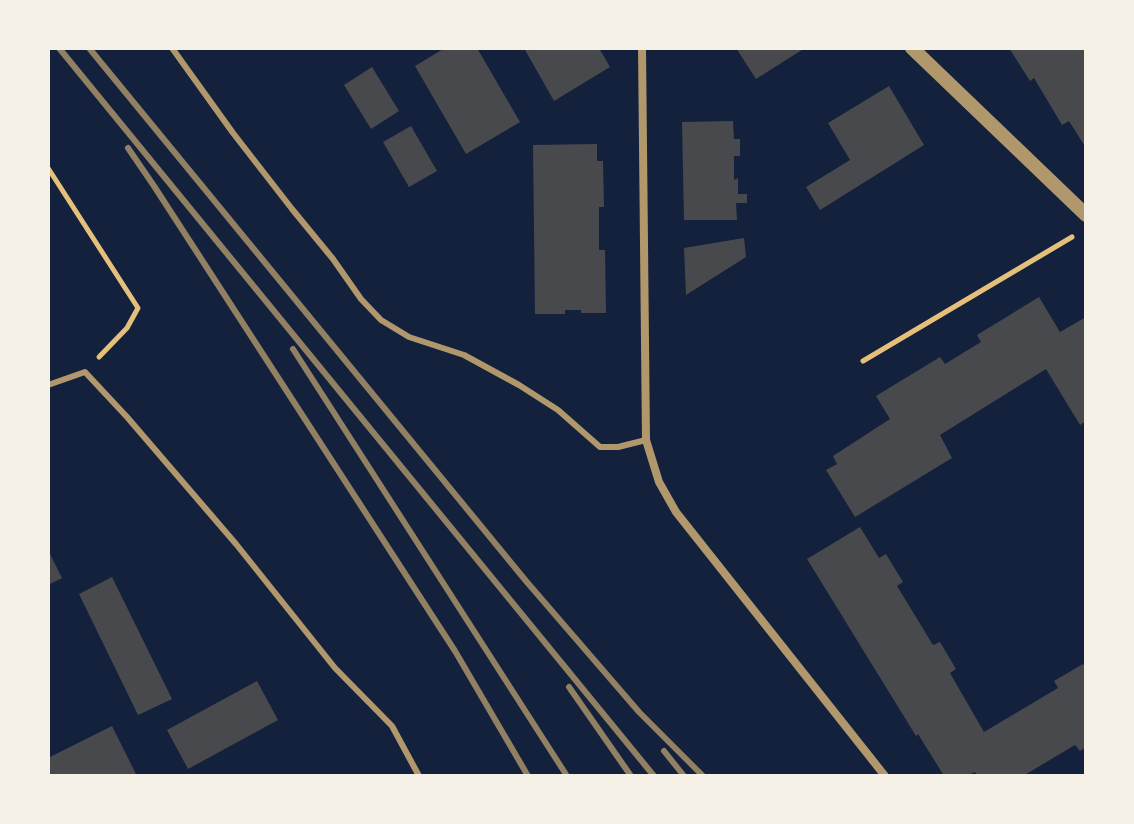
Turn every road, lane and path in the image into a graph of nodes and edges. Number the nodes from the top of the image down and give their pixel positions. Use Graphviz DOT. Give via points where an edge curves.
graph roads {
  1 [pos="172,48"];
  2 [pos="642,48"];
  3 [pos="912,48"];
  4 [pos="48,168"];
  5 [pos="1086,215"];
  6 [pos="1073,237"];
  7 [pos="863,361"];
  8 [pos="85,372"];
  9 [pos="48,385"];
  10 [pos="646,440"];
  11 [pos="419,776"];
  12 [pos="885,776"];
  1 -- 10 [label="lane" via="381,320 519,385 600,447"];
  2 -- 10 [label="street"];
  3 -- 5 [label="street"];
  4 -- 8 [label="path" via="138,308 127,328"];
  6 -- 7 [label="path"];
  8 -- 9 [label="lane"];
  8 -- 11 [label="lane" via="236,544 335,668 392,726"];
  10 -- 12 [label="street" via="659,482 676,512"];
}
